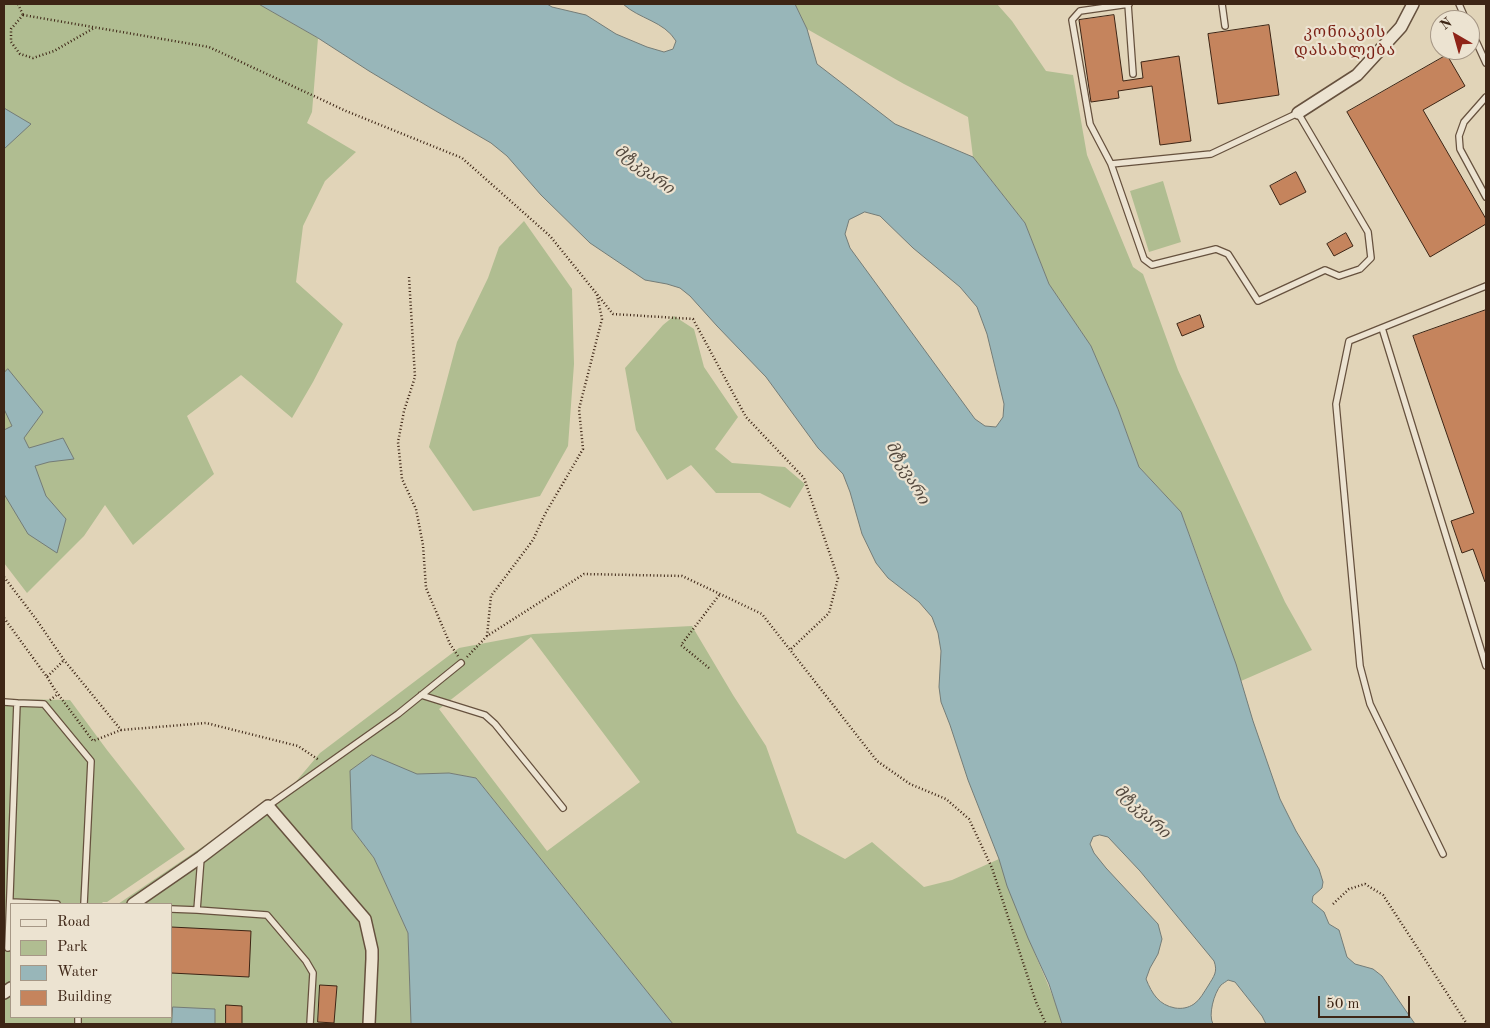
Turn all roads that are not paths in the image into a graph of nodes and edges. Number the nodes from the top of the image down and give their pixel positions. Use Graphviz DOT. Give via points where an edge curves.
graph roads {
  1 [pos="1129,4"];
  2 [pos="1222,4"];
  3 [pos="1413,4"];
  4 [pos="1225,26"];
  5 [pos="1480,50"];
  6 [pos="1486,63"];
  7 [pos="1133,74"];
  8 [pos="1486,97"];
  9 [pos="1298,113"];
  10 [pos="1110,164"];
  11 [pos="1486,197"];
  12 [pos="1486,286"];
  13 [pos="1382,328"];
  14 [pos="461,663"];
  15 [pos="1486,666"];
  16 [pos="421,695"];
  17 [pos="4,702"];
  18 [pos="17,703"];
  19 [pos="268,806"];
  20 [pos="563,808"];
  21 [pos="1443,854"];
  22 [pos="201,857"];
  23 [pos="10,902"];
  24 [pos="34,903"];
  25 [pos="84,903"];
  26 [pos="134,903"];
  27 [pos="172,909"];
  28 [pos="197,910"];
  29 [pos="8,947"];
  30 [pos="310,1024"];
  31 [pos="369,1024"];
  1 -- 7 [label="lane"];
  1 -- 10 [label="lane" via="1080,11 1072,20 1090,124"];
  2 -- 4 [label="lane"];
  3 -- 9 [label="street" via="1401,27 1357,75"];
  5 -- 6 [label="lane"];
  8 -- 11 [label="lane" via="1464,122 1459,136 1460,149"];
  9 -- 10 [label="lane" via="1211,154"];
  9 -- 10 [label="lane" via="1368,232 1371,258 1360,269 1339,276 1325,270 1258,301 1228,254 1216,249 1152,265 1144,260"];
  12 -- 13 [label="lane"];
  13 -- 15 [label="lane"];
  13 -- 21 [label="lane" via="1348,341 1336,404 1360,666 1370,704"];
  14 -- 16 [label="lane"];
  16 -- 19 [label="lane"];
  16 -- 20 [label="lane" via="485,715"];
  17 -- 18 [label="lane"];
  18 -- 23 [label="lane"];
  18 -- 25 [label="lane" via="44,704 91,761"];
  19 -- 22 [label="street"];
  19 -- 31 [label="street" via="365,919 372,950"];
  22 -- 26 [label="street"];
  22 -- 28 [label="lane"];
  23 -- 24 [label="lane"];
  23 -- 29 [label="lane"];
  27 -- 28 [label="lane"];
  28 -- 30 [label="lane" via="267,915 313,973"];
}
